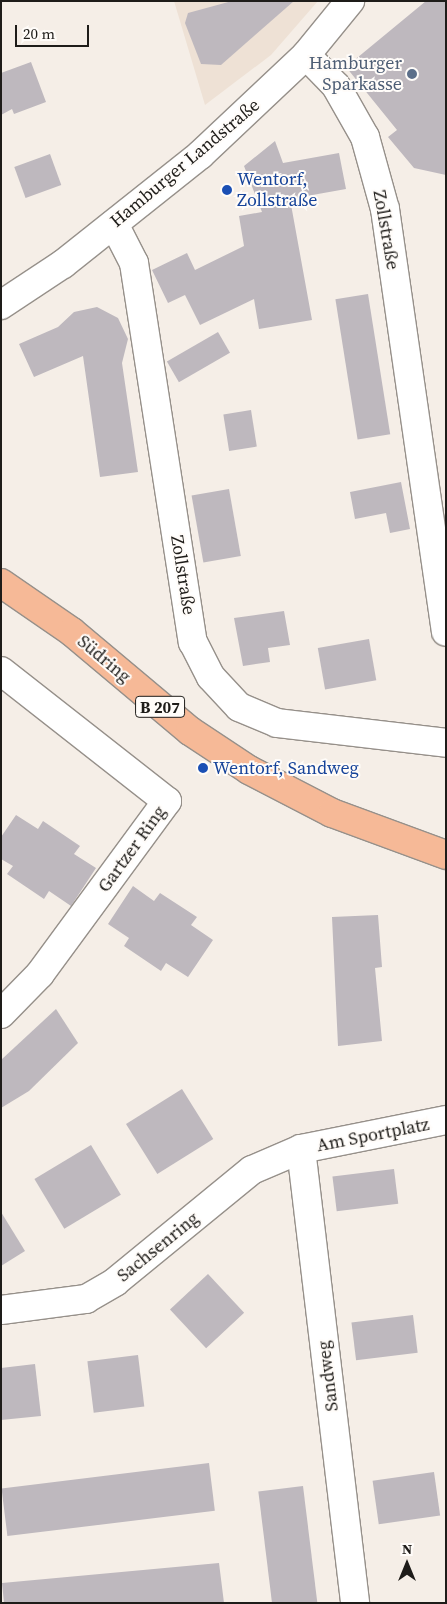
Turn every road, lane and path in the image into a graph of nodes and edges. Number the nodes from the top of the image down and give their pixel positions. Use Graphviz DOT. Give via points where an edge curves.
graph roads {
  1 [pos="350,1"];
  2 [pos="306,55"];
  3 [pos="114,224"];
  4 [pos="1,305"];
  5 [pos="1,583"];
  6 [pos="446,632"];
  7 [pos="1,671"];
  8 [pos="446,743"];
  9 [pos="446,855"];
  10 [pos="1,1014"];
  11 [pos="446,1120"];
  12 [pos="301,1149"];
  13 [pos="1,1310"];
  14 [pos="355,1603"];
  1 -- 2 [label="street, Hamburger Landstraße"];
  2 -- 3 [label="street, Hamburger Landstraße" via="200,155"];
  2 -- 6 [label="street, Zollstraße" via="336,86 365,137 385,208"];
  3 -- 4 [label="street, Hamburger Landstraße"];
  3 -- 8 [label="street, Zollstraße" via="134,264 193,642 211,677 239,707 277,723"];
  5 -- 9 [label="main road, Südring / B 207" via="72,632 190,731 248,770 332,812"];
  7 -- 10 [label="street, Gartzer Ring" via="167,801 40,974"];
  11 -- 12 [label="street, Am Sportplatz"];
  12 -- 13 [label="street, Sachsenring" via="252,1170 115,1282 86,1299"];
  12 -- 14 [label="street, Sandweg"];
}
